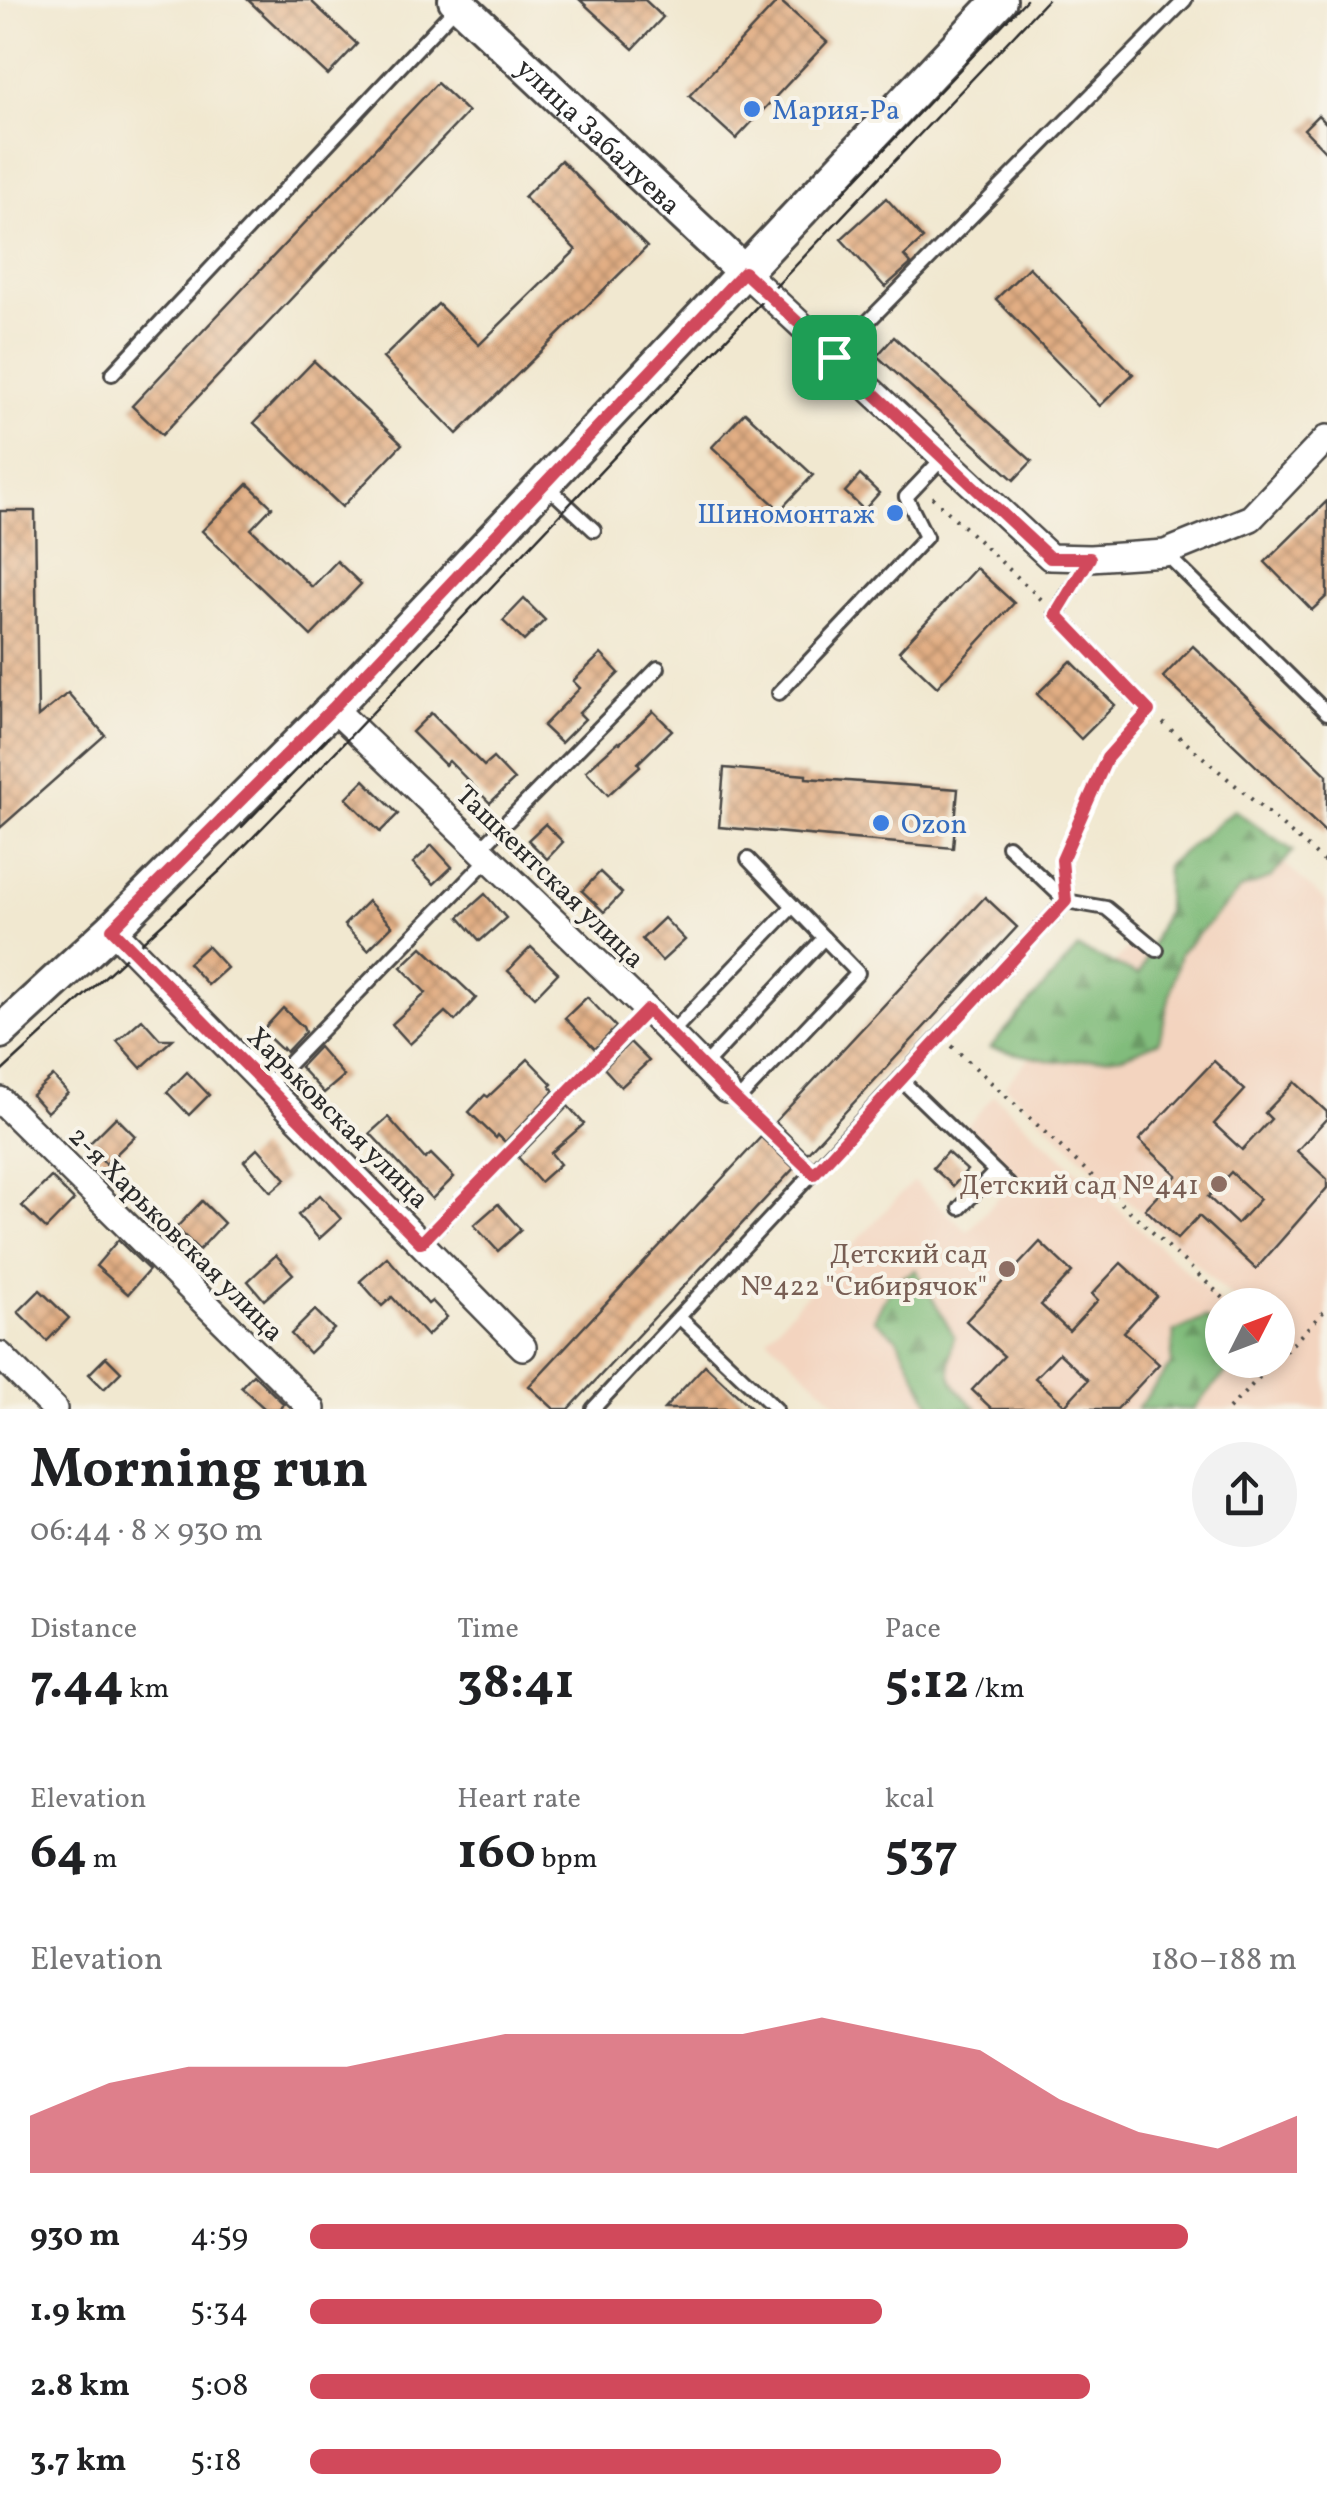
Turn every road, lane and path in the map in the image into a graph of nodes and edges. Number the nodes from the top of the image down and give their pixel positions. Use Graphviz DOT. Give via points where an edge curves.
graph roads {
  1 [pos="1000,0"];
  2 [pos="1185,0"];
  3 [pos="457,2"];
  4 [pos="744,272"];
  5 [pos="834,357"];
  6 [pos="112,374"];
  7 [pos="1327,438"];
  8 [pos="942,458"];
  9 [pos="544,484"];
  10 [pos="919,484"];
  11 [pos="594,530"];
  12 [pos="1165,553"];
  13 [pos="1090,558"];
  14 [pos="1056,614"];
  15 [pos="658,668"];
  16 [pos="779,693"];
  17 [pos="333,708"];
  18 [pos="1149,711"];
  19 [pos="1327,713"];
  20 [pos="1008,846"];
  21 [pos="484,854"];
  22 [pos="748,859"];
  23 [pos="1327,864"];
  24 [pos="1066,901"];
  25 [pos="792,906"];
  26 [pos="112,929"];
  27 [pos="824,938"];
  28 [pos="1157,950"];
  29 [pos="647,1010"];
  30 [pos="0,1032"];
  31 [pos="670,1034"];
  32 [pos="941,1036"];
  33 [pos="702,1066"];
  34 [pos="900,1079"];
  35 [pos="267,1086"];
  36 [pos="732,1096"];
  37 [pos="0,1100"];
  38 [pos="995,1172"];
  39 [pos="814,1174"];
  40 [pos="1009,1185"];
  41 [pos="960,1208"];
  42 [pos="421,1243"];
  43 [pos="1213,1288"];
  44 [pos="1327,1308"];
  45 [pos="679,1317"];
  46 [pos="1295,1341"];
  47 [pos="523,1347"];
  48 [pos="0,1355"];
  49 [pos="1259,1378"];
  50 [pos="54,1409"];
  51 [pos="312,1409"];
  52 [pos="593,1409"];
  53 [pos="776,1409"];
  54 [pos="1229,1409"];
  1 -- 4 [label="street"];
  2 -- 5 [label="lane"];
  3 -- 4 [label="street, улица Забалуева"];
  3 -- 6 [label="lane"];
  4 -- 5 [label="street"];
  4 -- 9 [label="street"];
  5 -- 8 [label="street"];
  7 -- 12 [label="street" via="1251,518"];
  8 -- 10 [label="lane"];
  8 -- 13 [label="street" via="1050,558"];
  9 -- 11 [label="lane"];
  9 -- 17 [label="street"];
  10 -- 14 [label="path"];
  10 -- 16 [label="lane" via="906,497 926,537"];
  12 -- 13 [label="street"];
  12 -- 19 [label="lane"];
  13 -- 14 [label="lane"];
  14 -- 18 [label="lane"];
  15 -- 21 [label="lane"];
  17 -- 21 [label="street, Ташкентская улица"];
  17 -- 26 [label="street"];
  18 -- 23 [label="path"];
  18 -- 24 [label="path" via="1107,758 1062,860"];
  20 -- 24 [label="lane"];
  21 -- 29 [label="street, Ташкентская улица"];
  21 -- 35 [label="lane"];
  22 -- 25 [label="lane"];
  24 -- 28 [label="lane" via="1106,908"];
  24 -- 32 [label="lane"];
  25 -- 27 [label="lane"];
  25 -- 31 [label="lane"];
  26 -- 30 [label="street"];
  26 -- 35 [label="street, Харьковская улица"];
  27 -- 33 [label="lane"];
  27 -- 36 [label="lane" via="858,972"];
  29 -- 31 [label="street, Ташкентская улица"];
  29 -- 42 [label="lane"];
  31 -- 33 [label="street, Ташкентская улица"];
  32 -- 34 [label="lane"];
  32 -- 43 [label="path"];
  33 -- 36 [label="street, Ташкентская улица"];
  34 -- 38 [label="lane"];
  34 -- 39 [label="lane"];
  35 -- 42 [label="street, Харьковская улица"];
  36 -- 39 [label="lane"];
  37 -- 51 [label="street, 2-я Харьковская улица"];
  38 -- 40 [label="lane"];
  38 -- 41 [label="lane"];
  39 -- 45 [label="lane"];
  42 -- 47 [label="street, Харьковская улица"];
  44 -- 46 [label="path"];
  45 -- 52 [label="lane"];
  45 -- 53 [label="lane"];
  48 -- 50 [label="street"];
  49 -- 54 [label="path"];
}
